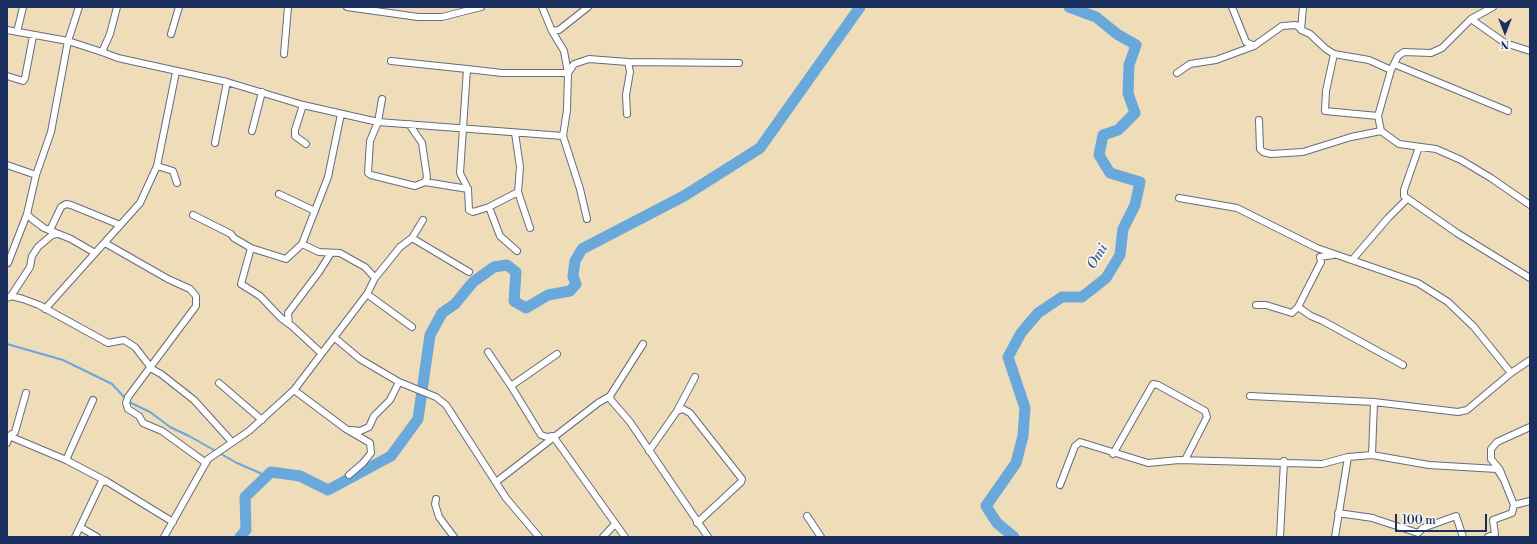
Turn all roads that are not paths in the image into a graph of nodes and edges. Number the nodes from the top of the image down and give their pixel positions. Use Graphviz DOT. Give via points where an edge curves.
graph roads {
  1 [pos="23,7"];
  2 [pos="79,7"];
  3 [pos="117,7"];
  4 [pos="179,7"];
  5 [pos="288,7"];
  6 [pos="347,7"];
  7 [pos="481,7"];
  8 [pos="542,7"];
  9 [pos="588,7"];
  10 [pos="1232,7"];
  11 [pos="1303,7"];
  12 [pos="1494,7"];
  13 [pos="1472,19"];
  14 [pos="1300,28"];
  15 [pos="7,30"];
  16 [pos="552,31"];
  17 [pos="17,32"];
  18 [pos="171,34"];
  19 [pos="33,36"];
  20 [pos="68,41"];
  21 [pos="1254,46"];
  22 [pos="1530,51"];
  23 [pos="102,52"];
  24 [pos="284,54"];
  25 [pos="1334,54"];
  26 [pos="391,61"];
  27 [pos="628,62"];
  28 [pos="739,63"];
  29 [pos="1393,67"];
  30 [pos="467,68"];
  31 [pos="176,72"];
  32 [pos="568,73"];
  33 [pos="1177,73"];
  34 [pos="7,76"];
  35 [pos="227,82"];
  36 [pos="262,92"];
  37 [pos="382,99"];
  38 [pos="303,105"];
  39 [pos="1508,111"];
  40 [pos="341,114"];
  41 [pos="627,114"];
  42 [pos="1378,116"];
  43 [pos="1259,120"];
  44 [pos="378,122"];
  45 [pos="410,124"];
  46 [pos="463,129"];
  47 [pos="252,131"];
  48 [pos="1381,131"];
  49 [pos="515,133"];
  50 [pos="563,136"];
  51 [pos="214,143"];
  52 [pos="306,144"];
  53 [pos="1419,147"];
  54 [pos="7,165"];
  55 [pos="157,166"];
  56 [pos="36,175"];
  57 [pos="425,182"];
  58 [pos="177,183"];
  59 [pos="468,189"];
  60 [pos="518,192"];
  61 [pos="279,194"];
  62 [pos="1179,198"];
  63 [pos="1407,199"];
  64 [pos="1530,205"];
  65 [pos="489,206"];
  66 [pos="315,211"];
  67 [pos="27,214"];
  68 [pos="192,215"];
  69 [pos="587,219"];
  70 [pos="423,220"];
  71 [pos="120,225"];
  72 [pos="530,228"];
  73 [pos="50,230"];
  74 [pos="57,234"];
  75 [pos="412,238"];
  76 [pos="105,243"];
  77 [pos="302,244"];
  78 [pos="251,248"];
  79 [pos="517,251"];
  80 [pos="95,253"];
  81 [pos="331,253"];
  82 [pos="1342,256"];
  83 [pos="1353,259"];
  84 [pos="8,262"];
  85 [pos="469,272"];
  86 [pos="375,278"];
  87 [pos="1530,278"];
  88 [pos="367,294"];
  89 [pos="9,297"];
  90 [pos="1256,305"];
  91 [pos="1298,307"];
  92 [pos="45,309"];
  93 [pos="289,324"];
  94 [pos="412,326"];
  95 [pos="335,338"];
  96 [pos="643,344"];
  97 [pos="488,352"];
  98 [pos="321,353"];
  99 [pos="557,354"];
  100 [pos="1530,360"];
  101 [pos="1403,365"];
  102 [pos="150,367"];
  103 [pos="1511,373"];
  104 [pos="695,377"];
  105 [pos="219,382"];
  106 [pos="399,382"];
  107 [pos="512,386"];
  108 [pos="294,390"];
  109 [pos="26,394"];
  110 [pos="610,396"];
  111 [pos="1250,396"];
  112 [pos="93,400"];
  113 [pos="1374,402"];
  114 [pos="677,411"];
  115 [pos="262,420"];
  116 [pos="1530,427"];
  117 [pos="346,429"];
  118 [pos="8,436"];
  119 [pos="554,436"];
  120 [pos="232,442"];
  121 [pos="7,443"];
  122 [pos="649,451"];
  123 [pos="1114,454"];
  124 [pos="1372,455"];
  125 [pos="1348,457"];
  126 [pos="66,460"];
  127 [pos="1185,460"];
  128 [pos="1284,461"];
  129 [pos="206,463"];
  130 [pos="348,475"];
  131 [pos="1504,480"];
  132 [pos="106,481"];
  133 [pos="496,482"];
  134 [pos="1060,485"];
  135 [pos="436,499"];
  136 [pos="1530,501"];
  137 [pos="1514,505"];
  138 [pos="1338,513"];
  139 [pos="807,516"];
  140 [pos="173,522"];
  141 [pos="697,523"];
  142 [pos="615,524"];
  143 [pos="80,527"];
  144 [pos="75,537"];
  145 [pos="97,537"];
  146 [pos="164,537"];
  147 [pos="454,537"];
  148 [pos="539,537"];
  149 [pos="602,537"];
  150 [pos="625,537"];
  151 [pos="708,537"];
  152 [pos="821,537"];
  153 [pos="1280,537"];
  154 [pos="1334,537"];
  155 [pos="1463,537"];
  156 [pos="1488,537"];
  1 -- 17 [label="street"];
  2 -- 20 [label="street"];
  3 -- 23 [label="street"];
  4 -- 18 [label="street"];
  5 -- 24 [label="street"];
  6 -- 7 [label="street" via="418,17 442,17"];
  8 -- 16 [label="street"];
  9 -- 16 [label="street" via="559,30"];
  10 -- 21 [label="street" via="1246,42"];
  11 -- 14 [label="street"];
  12 -- 13 [label="street"];
  13 -- 22 [label="street" via="1506,43"];
  13 -- 29 [label="street" via="1442,48 1431,52 1404,52 1398,56"];
  14 -- 21 [label="street" via="1296,25 1282,26"];
  14 -- 25 [label="street"];
  15 -- 17 [label="street"];
  16 -- 32 [label="street" via="564,51"];
  17 -- 19 [label="street"];
  19 -- 20 [label="street"];
  19 -- 34 [label="street" via="23,81"];
  20 -- 23 [label="street"];
  20 -- 56 [label="street" via="51,132"];
  21 -- 33 [label="street" via="1216,60 1190,64"];
  23 -- 31 [label="street"];
  25 -- 29 [label="street"];
  25 -- 42 [label="street" via="1326,90 1325,111"];
  26 -- 30 [label="street"];
  27 -- 28 [label="street"];
  27 -- 32 [label="street" via="589,59 578,61"];
  27 -- 41 [label="street" via="630,72 626,95"];
  29 -- 39 [label="street"];
  29 -- 42 [label="street"];
  30 -- 32 [label="street" via="502,73"];
  30 -- 46 [label="street"];
  31 -- 35 [label="street"];
  31 -- 55 [label="street"];
  32 -- 50 [label="street"];
  35 -- 36 [label="street"];
  35 -- 51 [label="street"];
  36 -- 38 [label="street"];
  36 -- 47 [label="street"];
  37 -- 44 [label="street"];
  38 -- 40 [label="street"];
  38 -- 52 [label="street" via="295,136"];
  40 -- 44 [label="street"];
  40 -- 66 [label="street" via="328,177"];
  42 -- 48 [label="street"];
  43 -- 48 [label="street" via="1260,149 1271,154 1303,152 1351,136"];
  44 -- 45 [label="street"];
  44 -- 57 [label="street" via="370,141 368,173 371,176 415,186"];
  45 -- 46 [label="street"];
  45 -- 57 [label="street" via="422,143 427,177"];
  46 -- 49 [label="street"];
  46 -- 59 [label="street" via="460,173"];
  48 -- 53 [label="street" via="1398,144"];
  49 -- 50 [label="street"];
  49 -- 60 [label="street" via="520,167"];
  50 -- 69 [label="street"];
  53 -- 63 [label="street" via="1404,190"];
  53 -- 64 [label="street" via="1436,149 1460,160"];
  54 -- 56 [label="street"];
  55 -- 58 [label="street" via="173,171"];
  55 -- 71 [label="street" via="140,204"];
  56 -- 67 [label="street"];
  57 -- 59 [label="street"];
  59 -- 65 [label="street" via="469,210 473,212"];
  60 -- 65 [label="street"];
  60 -- 72 [label="street"];
  61 -- 66 [label="street"];
  62 -- 82 [label="street" via="1237,208 1317,248"];
  63 -- 83 [label="street"];
  63 -- 87 [label="street"];
  65 -- 79 [label="street" via="500,236"];
  66 -- 77 [label="street"];
  67 -- 73 [label="street"];
  67 -- 84 [label="street"];
  68 -- 78 [label="street" via="231,234"];
  70 -- 75 [label="street"];
  71 -- 73 [label="street" via="66,204 61,207"];
  71 -- 76 [label="street"];
  73 -- 74 [label="street"];
  74 -- 80 [label="street"];
  74 -- 89 [label="street" via="38,247 32,256 30,267"];
  75 -- 85 [label="street"];
  75 -- 86 [label="street" via="400,247"];
  76 -- 80 [label="street"];
  76 -- 102 [label="street" via="190,289 196,296 196,306"];
  77 -- 78 [label="street" via="286,259"];
  77 -- 81 [label="street" via="318,252"];
  78 -- 93 [label="street" via="241,284 260,296"];
  80 -- 92 [label="street"];
  81 -- 86 [label="street" via="340,253 353,260 365,267"];
  81 -- 93 [label="street" via="288,313"];
  82 -- 83 [label="street"];
  82 -- 91 [label="street" via="1320,256 1321,262"];
  83 -- 103 [label="street" via="1418,283 1448,302 1474,327"];
  86 -- 88 [label="street"];
  88 -- 94 [label="street"];
  88 -- 95 [label="street"];
  89 -- 92 [label="street" via="23,299"];
  90 -- 91 [label="street" via="1266,305 1292,313"];
  91 -- 101 [label="street"];
  92 -- 102 [label="street" via="108,344 124,340 135,347"];
  93 -- 98 [label="street"];
  95 -- 98 [label="street"];
  95 -- 106 [label="street" via="360,359"];
  96 -- 110 [label="street"];
  97 -- 107 [label="street"];
  98 -- 108 [label="street"];
  99 -- 107 [label="street"];
  100 -- 103 [label="street"];
  102 -- 120 [label="street" via="194,400"];
  102 -- 129 [label="street" via="127,400 128,409 139,416 143,423 162,431"];
  103 -- 113 [label="street" via="1467,410 1458,412"];
  104 -- 114 [label="street"];
  105 -- 115 [label="street"];
  106 -- 117 [label="street" via="390,400 374,416 369,428 360,431"];
  106 -- 133 [label="street" via="436,397 446,405"];
  107 -- 119 [label="street" via="541,435"];
  108 -- 115 [label="street"];
  108 -- 117 [label="street"];
  109 -- 118 [label="street" via="15,432"];
  110 -- 119 [label="street"];
  110 -- 122 [label="street"];
  111 -- 113 [label="street"];
  112 -- 126 [label="street"];
  113 -- 124 [label="street"];
  114 -- 122 [label="street"];
  114 -- 141 [label="street" via="683,409 690,413 742,479"];
  115 -- 120 [label="street"];
  116 -- 131 [label="street" via="1497,442 1491,449 1491,459"];
  117 -- 130 [label="street" via="370,443 371,452 363,463"];
  118 -- 121 [label="street"];
  118 -- 126 [label="street"];
  119 -- 133 [label="street"];
  119 -- 142 [label="street"];
  120 -- 129 [label="street" via="208,458"];
  122 -- 141 [label="street"];
  123 -- 127 [label="street" via="1148,463"];
  123 -- 127 [label="street" via="1153,384 1158,384 1205,411 1207,417"];
  123 -- 134 [label="street" via="1080,442 1075,446"];
  124 -- 125 [label="street"];
  124 -- 131 [label="street" via="1429,465 1497,470"];
  125 -- 128 [label="street" via="1322,464"];
  125 -- 138 [label="street"];
  126 -- 132 [label="street"];
  127 -- 128 [label="street"];
  128 -- 153 [label="street"];
  129 -- 140 [label="street"];
  131 -- 137 [label="street"];
  132 -- 140 [label="street"];
  132 -- 143 [label="street" via="101,483"];
  133 -- 148 [label="street"];
  135 -- 147 [label="street" via="435,504 440,517"];
  136 -- 137 [label="street"];
  137 -- 156 [label="street" via="1512,513 1493,520 1496,534"];
  138 -- 154 [label="street"];
  138 -- 155 [label="street" via="1373,518 1418,533 1424,528 1456,516"];
  139 -- 152 [label="street"];
  140 -- 146 [label="street"];
  141 -- 151 [label="street"];
  142 -- 149 [label="street"];
  142 -- 150 [label="street"];
  143 -- 144 [label="street"];
  143 -- 145 [label="street"];
}
